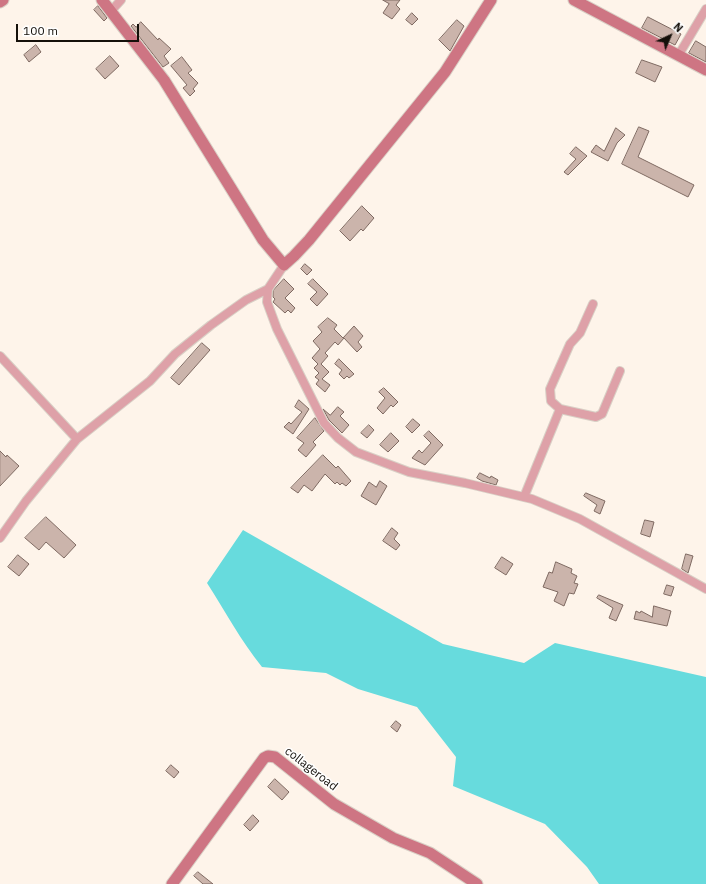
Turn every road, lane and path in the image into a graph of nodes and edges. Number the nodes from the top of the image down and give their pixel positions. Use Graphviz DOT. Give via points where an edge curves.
graph roads {
  1 [pos="3,0"];
  2 [pos="102,0"];
  3 [pos="120,0"];
  4 [pos="491,0"];
  5 [pos="574,0"];
  6 [pos="0,2"];
  7 [pos="706,9"];
  8 [pos="111,11"];
  9 [pos="678,56"];
  10 [pos="706,70"];
  11 [pos="284,265"];
  12 [pos="268,289"];
  13 [pos="593,304"];
  14 [pos="0,356"];
  15 [pos="620,371"];
  16 [pos="560,409"];
  17 [pos="77,439"];
  18 [pos="524,497"];
  19 [pos="0,538"];
  20 [pos="706,589"];
  21 [pos="172,884"];
  22 [pos="477,884"];
  1 -- 6 [label="main road"];
  2 -- 8 [label="main road"];
  3 -- 8 [label="street"];
  4 -- 11 [label="main road" via="445,72 309,240"];
  5 -- 9 [label="main road"];
  7 -- 9 [label="street"];
  8 -- 11 [label="main road" via="164,80 263,240"];
  9 -- 10 [label="main road"];
  11 -- 12 [label="street"];
  12 -- 17 [label="street" via="246,300 205,330 175,354 150,381"];
  12 -- 18 [label="street" via="267,302 276,329 324,423 338,438 356,452 409,472"];
  13 -- 16 [label="street" via="580,333 570,344 550,389 551,401"];
  14 -- 17 [label="street"];
  15 -- 16 [label="street" via="602,414 596,417"];
  16 -- 18 [label="street"];
  17 -- 19 [label="street" via="26,501"];
  18 -- 20 [label="street" via="580,519"];
  21 -- 22 [label="main road, collageroad" via="268,756 275,757 334,804 394,838 430,852"];
}
